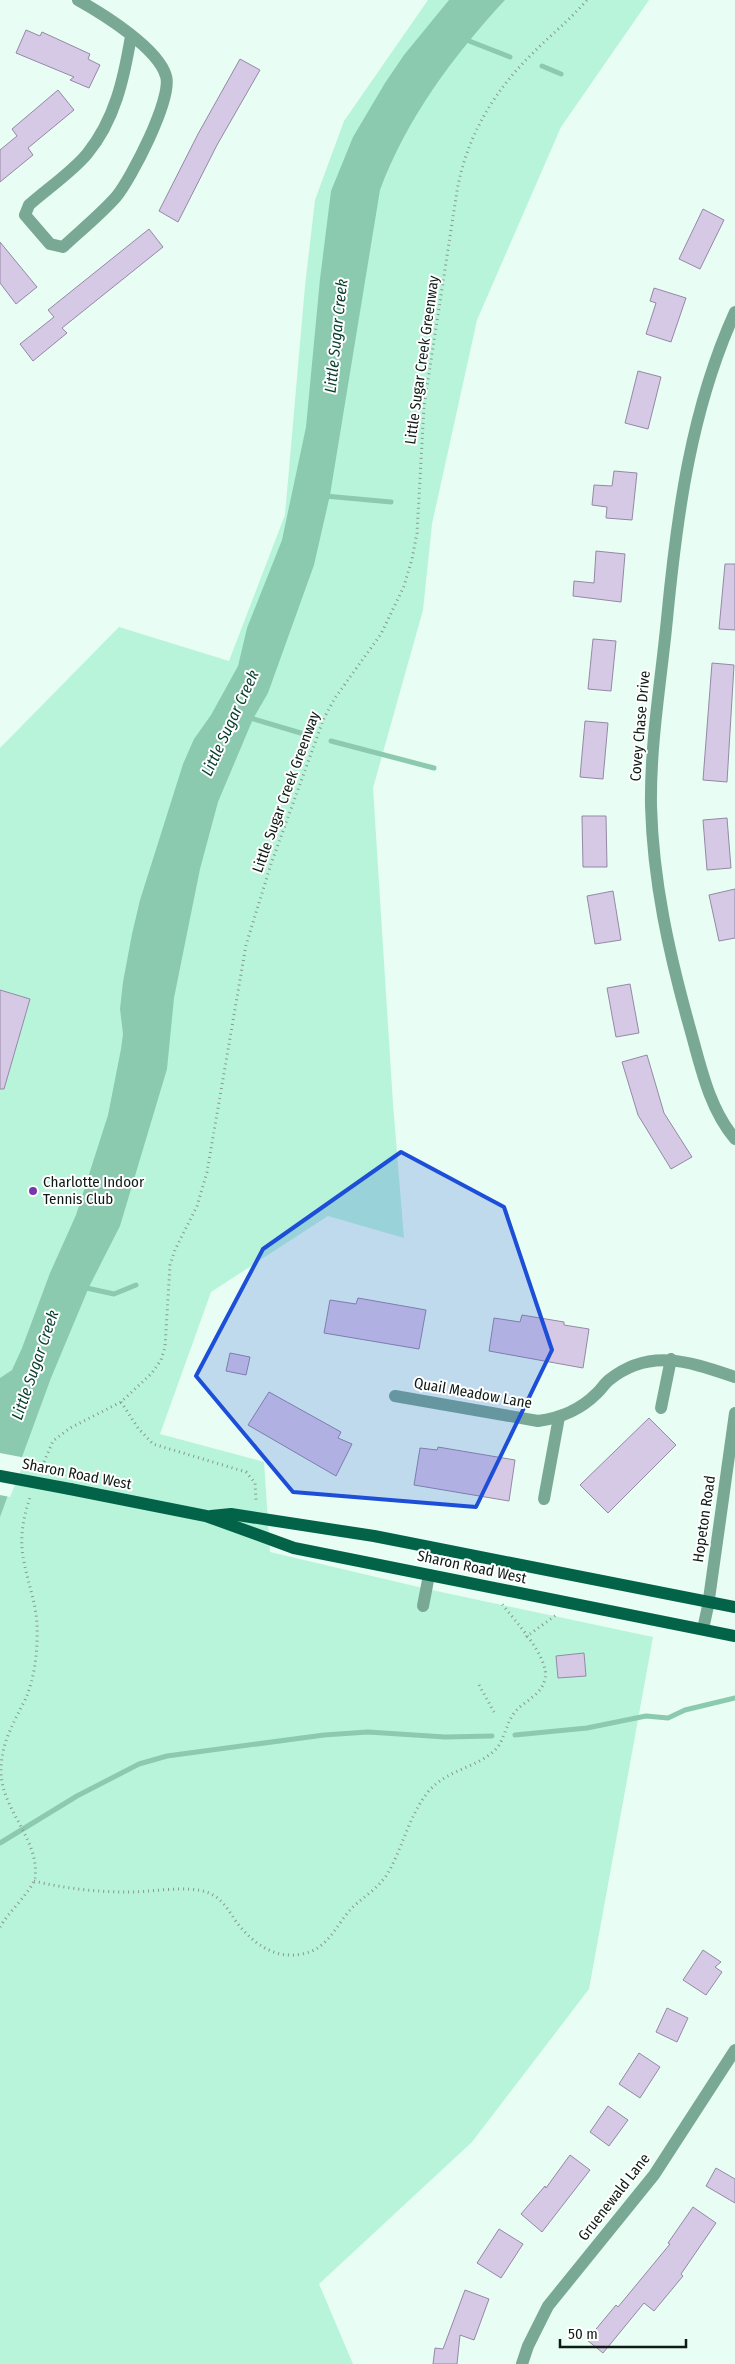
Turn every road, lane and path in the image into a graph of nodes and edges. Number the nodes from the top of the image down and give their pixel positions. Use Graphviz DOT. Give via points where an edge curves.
graph roads {
  1 [pos="78,0"];
  2 [pos="587,0"];
  3 [pos="131,36"];
  4 [pos="735,312"];
  5 [pos="735,1139"];
  6 [pos="672,1360"];
  7 [pos="735,1377"];
  8 [pos="395,1396"];
  9 [pos="121,1402"];
  10 [pos="661,1408"];
  11 [pos="103,1413"];
  12 [pos="735,1413"];
  13 [pos="559,1417"];
  14 [pos="0,1476"];
  15 [pos="544,1499"];
  16 [pos="256,1500"];
  17 [pos="206,1516"];
  18 [pos="429,1575"];
  19 [pos="34,1599"];
  20 [pos="709,1602"];
  21 [pos="502,1604"];
  22 [pos="423,1606"];
  23 [pos="735,1607"];
  24 [pos="556,1615"];
  25 [pos="703,1630"];
  26 [pos="735,1636"];
  27 [pos="526,1637"];
  28 [pos="479,1685"];
  29 [pos="494,1712"];
  30 [pos="34,1881"];
  31 [pos="0,1927"];
  32 [pos="735,2050"];
  33 [pos="522,2364"];
  1 -- 3 [label="street" via="115,22"];
  2 -- 9 [label="path, Little Sugar Creek Greenway" via="503,86 485,114 464,161 424,406 417,533 412,559 404,586 381,634 324,718 271,864 246,945 202,1190 170,1265 163,1354 152,1373"];
  3 -- 3 [label="street" via="123,84 110,119 87,154 29,205 25,215 50,244 63,247 117,197 150,137 167,93 166,76 154,54"];
  4 -- 5 [label="street, Covey Chase Drive" via="704,396 682,491 654,731 651,807 658,888 672,967 705,1081 717,1110"];
  6 -- 7 [label="street, Quail Meadow Lane"];
  6 -- 10 [label="street"];
  6 -- 13 [label="street, Quail Meadow Lane" via="650,1360 623,1370 579,1408"];
  8 -- 13 [label="street, Quail Meadow Lane" via="526,1420"];
  9 -- 11 [label="path, Little Sugar Creek Greenway"];
  9 -- 16 [label="path" via="138,1428 154,1444 246,1472 256,1483"];
  12 -- 20 [label="street, Hopeton Road"];
  13 -- 15 [label="street"];
  14 -- 17 [label="main road, Sharon Road West, bridge"];
  17 -- 18 [label="main road, Sharon Road West" via="294,1548"];
  17 -- 20 [label="main road, Sharon Road West" via="232,1514 374,1536"];
  18 -- 22 [label="street"];
  18 -- 25 [label="main road, Sharon Road West"];
  19 -- 30 [label="path" via="37,1636 30,1683 9,1730 2,1755 2,1783 29,1845"];
  20 -- 23 [label="main road, Sharon Road West"];
  20 -- 25 [label="street, Hopeton Road"];
  21 -- 27 [label="path"];
  24 -- 27 [label="path"];
  25 -- 26 [label="main road, Sharon Road West"];
  27 -- 30 [label="path" via="545,1667 545,1680 539,1691 516,1711 493,1753 445,1777 427,1794 385,1878 353,1908 318,1949 293,1955 268,1950 242,1930 221,1900 202,1890 110,1892"];
  28 -- 29 [label="path"];
  30 -- 31 [label="path"];
  32 -- 33 [label="street, Gruenewald Lane" via="654,2175 548,2306"];
}
